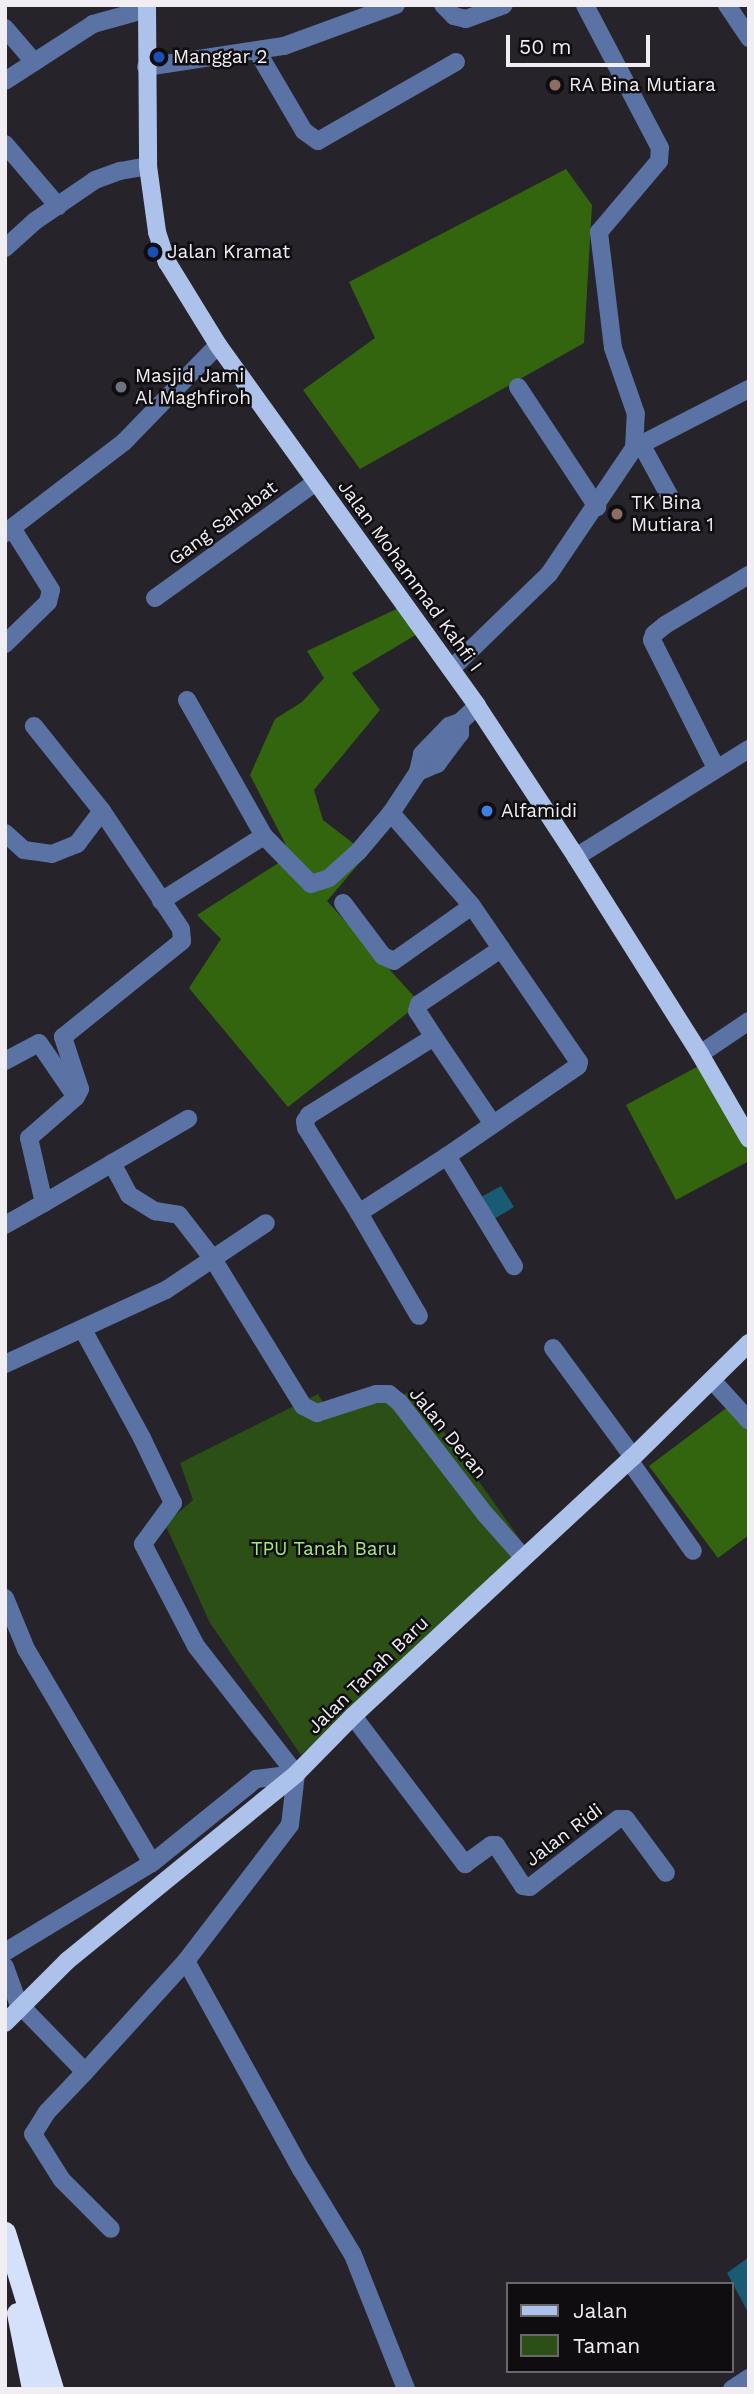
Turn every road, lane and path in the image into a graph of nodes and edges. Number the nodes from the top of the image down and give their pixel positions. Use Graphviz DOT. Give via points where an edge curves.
graph roads {
  1 [pos="396,5"];
  2 [pos="443,5"];
  3 [pos="504,5"];
  4 [pos="727,5"];
  5 [pos="147,7"];
  6 [pos="590,7"];
  7 [pos="5,28"];
  8 [pos="749,38"];
  9 [pos="257,51"];
  10 [pos="34,62"];
  11 [pos="456,62"];
  12 [pos="146,66"];
  13 [pos="5,81"];
  14 [pos="5,144"];
  15 [pos="148,166"];
  16 [pos="58,206"];
  17 [pos="5,248"];
  18 [pos="218,345"];
  19 [pos="518,387"];
  20 [pos="749,388"];
  21 [pos="638,446"];
  22 [pos="316,482"];
  23 [pos="670,496"];
  24 [pos="597,507"];
  25 [pos="9,530"];
  26 [pos="749,575"];
  27 [pos="155,598"];
  28 [pos="5,643"];
  29 [pos="452,669"];
  30 [pos="187,700"];
  31 [pos="477,706"];
  32 [pos="34,726"];
  33 [pos="749,749"];
  34 [pos="716,768"];
  35 [pos="102,811"];
  36 [pos="391,813"];
  37 [pos="5,833"];
  38 [pos="264,836"];
  39 [pos="576,857"];
  40 [pos="161,901"];
  41 [pos="343,903"];
  42 [pos="472,906"];
  43 [pos="501,949"];
  44 [pos="749,1021"];
  45 [pos="434,1037"];
  46 [pos="700,1054"];
  47 [pos="5,1061"];
  48 [pos="76,1097"];
  49 [pos="188,1119"];
  50 [pos="493,1124"];
  51 [pos="749,1139"];
  52 [pos="447,1156"];
  53 [pos="112,1163"];
  54 [pos="44,1203"];
  55 [pos="359,1213"];
  56 [pos="266,1223"];
  57 [pos="5,1225"];
  58 [pos="213,1259"];
  59 [pos="514,1266"];
  60 [pos="419,1316"];
  61 [pos="83,1330"];
  62 [pos="749,1343"];
  63 [pos="553,1348"];
  64 [pos="5,1364"];
  65 [pos="712,1380"];
  66 [pos="749,1421"];
  67 [pos="631,1459"];
  68 [pos="693,1551"];
  69 [pos="523,1557"];
  70 [pos="5,1598"];
  71 [pos="353,1716"];
  72 [pos="296,1774"];
  73 [pos="152,1863"];
  74 [pos="666,1873"];
  75 [pos="5,1952"];
  76 [pos="186,1961"];
  77 [pos="5,1967"];
  78 [pos="5,2023"];
  79 [pos="85,2072"];
  80 [pos="111,2230"];
  81 [pos="5,2232"];
  82 [pos="5,2253"];
  83 [pos="749,2378"];
  84 [pos="33,2389"];
  85 [pos="53,2389"];
  86 [pos="406,2389"];
  87 [pos="732,2389"];
  1 -- 9 [label="street" via="303,41"];
  2 -- 3 [label="street" via="454,16 466,19"];
  4 -- 8 [label="street"];
  5 -- 10 [label="street" via="93,24"];
  5 -- 12 [label="main road, Jalan Mohammad Kahfi I"];
  6 -- 21 [label="street" via="660,148 659,161 599,232 613,348 636,414"];
  7 -- 10 [label="street"];
  9 -- 11 [label="street" via="304,131 318,141"];
  9 -- 12 [label="street"];
  10 -- 13 [label="street"];
  12 -- 15 [label="main road, Jalan Mohammad Kahfi I"];
  14 -- 16 [label="street"];
  15 -- 16 [label="street" via="95,180"];
  15 -- 18 [label="main road, Jalan Mohammad Kahfi I" via="157,232 167,262"];
  16 -- 17 [label="street"];
  18 -- 22 [label="main road, Jalan Mohammad Kahfi I"];
  18 -- 25 [label="street" via="124,442"];
  19 -- 24 [label="street"];
  20 -- 21 [label="street"];
  21 -- 23 [label="street"];
  21 -- 24 [label="street"];
  22 -- 27 [label="street, Gang Sahabat"];
  22 -- 29 [label="main road, Jalan Mohammad Kahfi I"];
  24 -- 29 [label="street" via="549,574"];
  25 -- 28 [label="street" via="51,590 48,602"];
  26 -- 34 [label="street" via="665,625 652,640"];
  29 -- 31 [label="main road, Jalan Mohammad Kahfi I"];
  30 -- 38 [label="street"];
  31 -- 36 [label="street" via="422,754 418,772"];
  31 -- 39 [label="main road, Jalan Mohammad Kahfi I"];
  32 -- 35 [label="street"];
  33 -- 34 [label="street"];
  34 -- 39 [label="street"];
  35 -- 37 [label="street" via="77,844 52,854 24,850"];
  35 -- 40 [label="street"];
  36 -- 38 [label="street" via="330,878 311,884"];
  36 -- 42 [label="street"];
  38 -- 40 [label="street"];
  39 -- 46 [label="main road, Jalan Mohammad Kahfi I"];
  40 -- 48 [label="street" via="181,929 182,942 63,1037 80,1089"];
  41 -- 42 [label="street" via="383,956 394,961"];
  42 -- 43 [label="street"];
  43 -- 45 [label="street" via="419,1004 417,1011"];
  43 -- 50 [label="street" via="579,1062"];
  44 -- 46 [label="street"];
  45 -- 50 [label="street"];
  45 -- 55 [label="street" via="305,1121"];
  46 -- 51 [label="main road, Jalan Mohammad Kahfi I"];
  47 -- 48 [label="street" via="39,1043"];
  48 -- 54 [label="street" via="29,1138"];
  49 -- 53 [label="street"];
  50 -- 52 [label="street"];
  52 -- 55 [label="street"];
  52 -- 59 [label="street"];
  53 -- 54 [label="street"];
  53 -- 58 [label="street" via="129,1195 155,1211 179,1215"];
  54 -- 57 [label="street"];
  55 -- 60 [label="street"];
  56 -- 58 [label="street"];
  58 -- 61 [label="street" via="166,1290"];
  58 -- 69 [label="street, Jalan Deran" via="303,1406 317,1413 389,1394"];
  61 -- 64 [label="street"];
  61 -- 72 [label="street" via="173,1503 144,1544 196,1646"];
  62 -- 65 [label="main road, Jalan Tanah Baru"];
  63 -- 67 [label="street"];
  65 -- 66 [label="street"];
  65 -- 67 [label="main road, Jalan Tanah Baru"];
  67 -- 68 [label="street"];
  67 -- 69 [label="main road, Jalan Tanah Baru"];
  69 -- 71 [label="main road, Jalan Tanah Baru"];
  70 -- 73 [label="street" via="26,1649"];
  71 -- 72 [label="main road, Jalan Tanah Baru"];
  71 -- 74 [label="street, Jalan Ridi" via="465,1864 496,1845 523,1886 530,1887 618,1819 626,1819"];
  72 -- 73 [label="street" via="256,1779"];
  72 -- 76 [label="street" via="290,1825"];
  72 -- 78 [label="main road, Jalan Tanah Baru" via="67,1961"];
  73 -- 75 [label="street"];
  76 -- 79 [label="street"];
  76 -- 86 [label="street" via="353,2255"];
  77 -- 79 [label="street" via="18,2003"];
  79 -- 80 [label="street" via="33,2134 62,2180"];
  81 -- 85 [label="highway"];
  82 -- 84 [label="highway"];
  83 -- 87 [label="street"];
}
